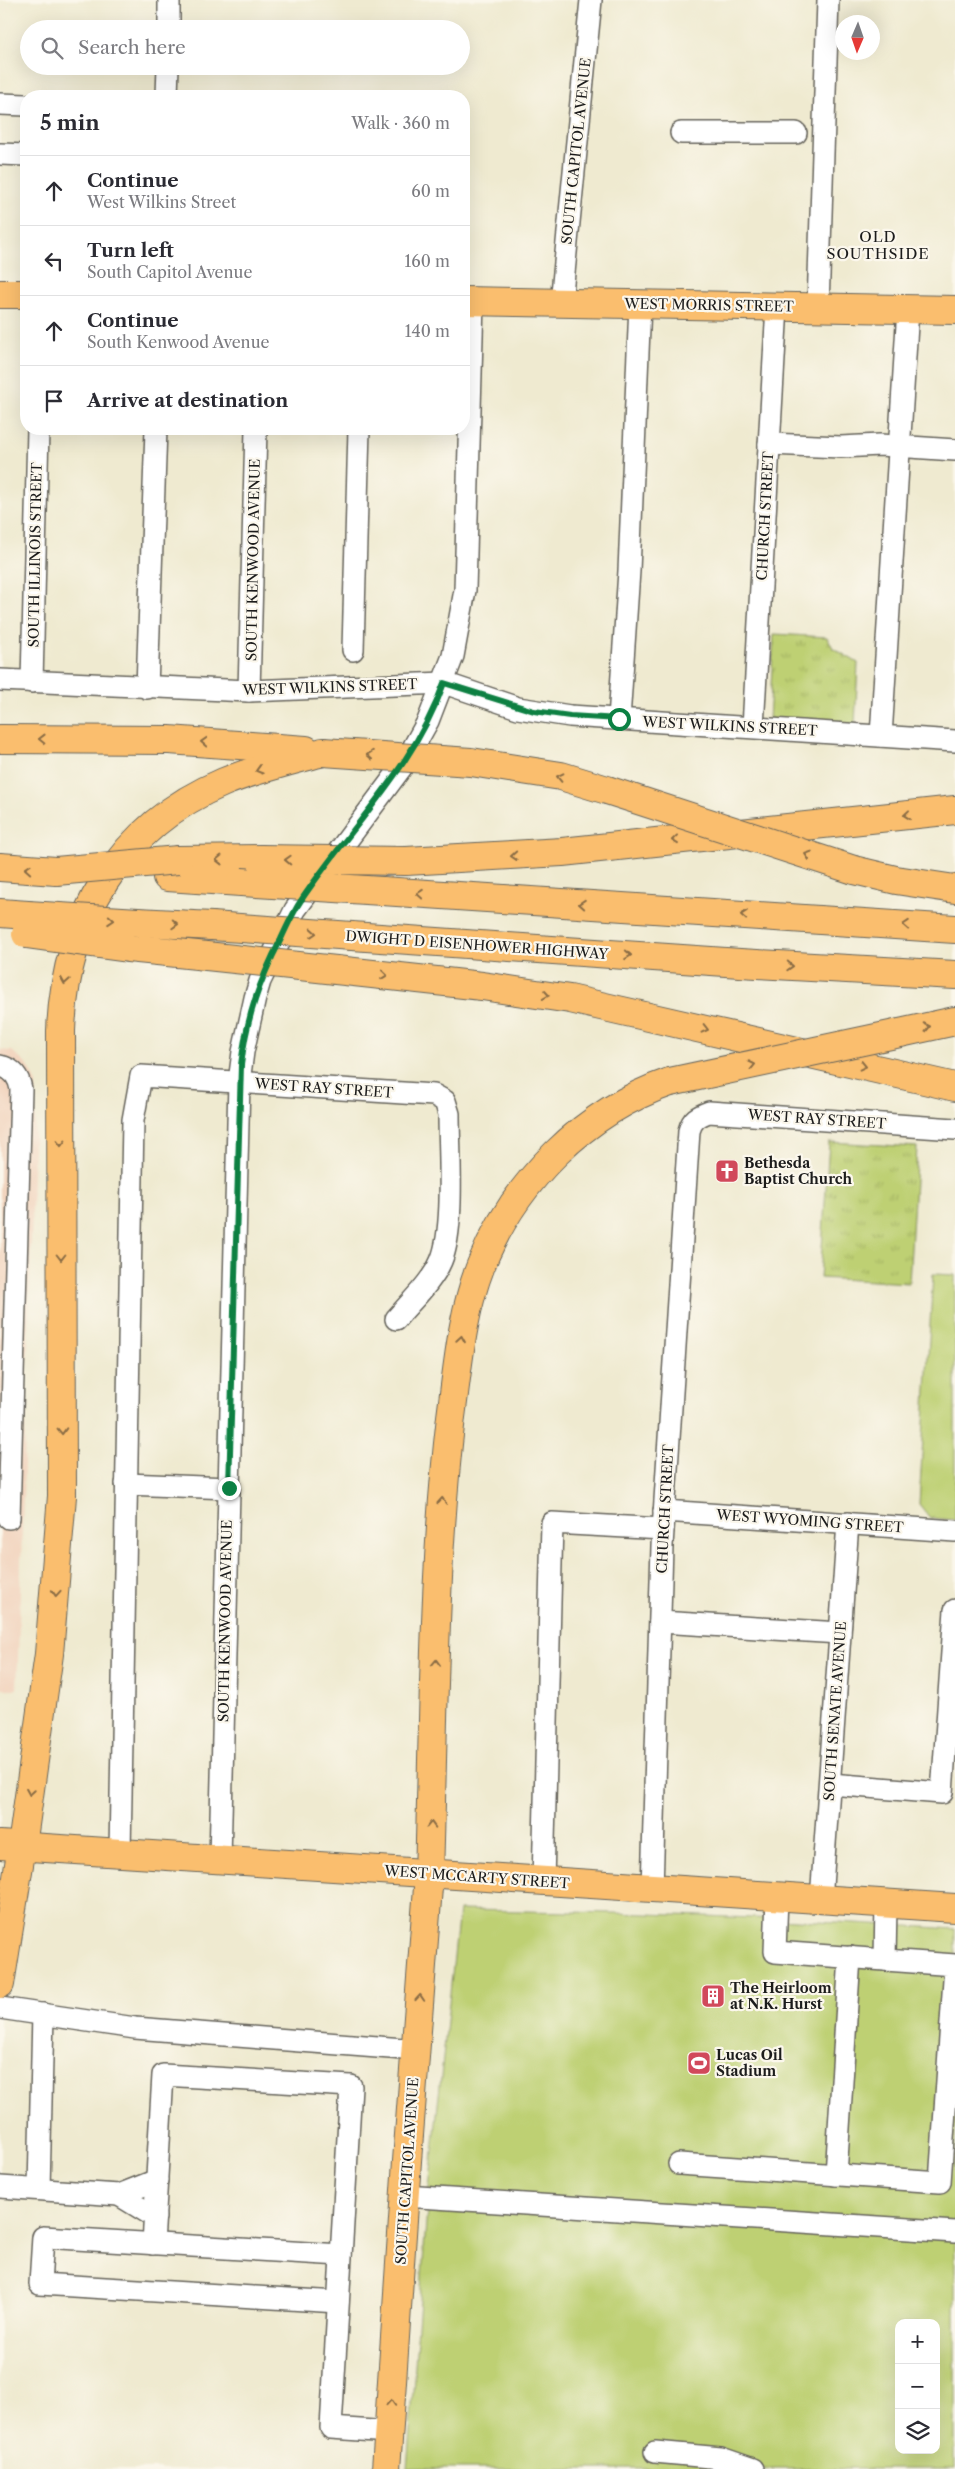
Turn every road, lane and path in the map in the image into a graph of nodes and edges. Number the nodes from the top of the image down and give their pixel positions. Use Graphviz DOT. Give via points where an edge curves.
graph roads {
  1 [pos="169,0"];
  2 [pos="591,0"];
  3 [pos="828,0"];
  4 [pos="168,20"];
  5 [pos="168,75"];
  6 [pos="167,90"];
  7 [pos="0,104"];
  8 [pos="20,105"];
  9 [pos="681,133"];
  10 [pos="796,133"];
  11 [pos="0,154"];
  12 [pos="20,155"];
  13 [pos="0,294"];
  14 [pos="20,294"];
  15 [pos="470,301"];
  16 [pos="561,303"];
  17 [pos="640,304"];
  18 [pos="777,306"];
  19 [pos="818,307"];
  20 [pos="908,309"];
  21 [pos="955,310"];
  22 [pos="38,435"];
  23 [pos="156,435"];
  24 [pos="256,435"];
  25 [pos="359,435"];
  26 [pos="467,435"];
  27 [pos="769,444"];
  28 [pos="901,446"];
  29 [pos="955,450"];
  30 [pos="353,650"];
  31 [pos="0,680"];
  32 [pos="32,682"];
  33 [pos="444,683"];
  34 [pos="147,688"];
  35 [pos="249,691"];
  36 [pos="619,719"];
  37 [pos="753,727"];
  38 [pos="881,736"];
  39 [pos="0,738"];
  40 [pos="955,741"];
  41 [pos="323,752"];
  42 [pos="955,810"];
  43 [pos="0,867"];
  44 [pos="173,869"];
  45 [pos="955,889"];
  46 [pos="0,913"];
  47 [pos="27,924"];
  48 [pos="0,929"];
  49 [pos="955,929"];
  50 [pos="955,975"];
  51 [pos="955,1021"];
  52 [pos="8,1070"];
  53 [pos="239,1082"];
  54 [pos="955,1087"];
  55 [pos="955,1129"];
  56 [pos="688,1131"];
  57 [pos="9,1212"];
  58 [pos="396,1319"];
  59 [pos="6,1447"];
  60 [pos="126,1484"];
  61 [pos="229,1488"];
  62 [pos="9,1518"];
  63 [pos="664,1520"];
  64 [pos="848,1523"];
  65 [pos="955,1531"];
  66 [pos="955,1610"];
  67 [pos="660,1622"];
  68 [pos="840,1633"];
  69 [pos="830,1784"];
  70 [pos="11,1845"];
  71 [pos="120,1852"];
  72 [pos="220,1859"];
  73 [pos="429,1874"];
  74 [pos="543,1882"];
  75 [pos="652,1889"];
  76 [pos="777,1897"];
  77 [pos="821,1900"];
  78 [pos="886,1904"];
  79 [pos="955,1908"];
  80 [pos="850,1957"];
  81 [pos="885,1960"];
  82 [pos="0,1984"];
  83 [pos="0,2008"];
  84 [pos="43,2014"];
  85 [pos="416,2050"];
  86 [pos="679,2164"];
  87 [pos="836,2175"];
  88 [pos="157,2180"];
  89 [pos="0,2187"];
  90 [pos="39,2190"];
  91 [pos="119,2195"];
  92 [pos="404,2196"];
  93 [pos="155,2217"];
  94 [pos="955,2232"];
  95 [pos="153,2244"];
  96 [pos="341,2255"];
  97 [pos="338,2302"];
  98 [pos="389,2432"];
  99 [pos="655,2452"];
  100 [pos="386,2469"];
  101 [pos="753,2469"];
  1 -- 4 [label="street"];
  2 -- 16 [label="street, SOUTH CAPITOL AVENUE"];
  3 -- 19 [label="street"];
  5 -- 6 [label="street"];
  7 -- 8 [label="street"];
  9 -- 10 [label="street"];
  11 -- 12 [label="street"];
  13 -- 14 [label="main road"];
  15 -- 16 [label="main road, WEST MORRIS STREET"];
  16 -- 17 [label="main road, WEST MORRIS STREET"];
  17 -- 18 [label="main road, WEST MORRIS STREET"];
  17 -- 36 [label="street" via="630,561"];
  18 -- 19 [label="main road, WEST MORRIS STREET"];
  18 -- 27 [label="street, CHURCH STREET"];
  19 -- 20 [label="main road, WEST MORRIS STREET"];
  20 -- 21 [label="main road, WEST MORRIS STREET"];
  20 -- 28 [label="street"];
  22 -- 32 [label="street, SOUTH ILLINOIS STREET"];
  23 -- 34 [label="street"];
  24 -- 35 [label="street, SOUTH KENWOOD AVENUE"];
  25 -- 30 [label="street"];
  26 -- 33 [label="street" via="465,590 459,632"];
  27 -- 28 [label="street"];
  27 -- 37 [label="street, CHURCH STREET"];
  28 -- 29 [label="street"];
  28 -- 38 [label="street"];
  31 -- 32 [label="street, WEST WILKINS STREET"];
  32 -- 34 [label="street, WEST WILKINS STREET"];
  33 -- 35 [label="street, WEST WILKINS STREET"];
  33 -- 36 [label="street, WEST WILKINS STREET" via="534,711"];
  33 -- 53 [label="street" via="404,764 295,910 254,998"];
  34 -- 35 [label="street, WEST WILKINS STREET"];
  36 -- 37 [label="street, WEST WILKINS STREET"];
  37 -- 38 [label="street, WEST WILKINS STREET"];
  38 -- 40 [label="street, WEST WILKINS STREET"];
  41 -- 39 [label="main road, one-way" via="169,740"];
  45 -- 41 [label="main road, one-way, bridge" via="854,870 560,776 471,762"];
  41 -- 70 [label="main road, one-way" via="223,782 155,825 104,880 86,912 69,958 61,1031 60,1387 63,1456 59,1553 40,1727"];
  42 -- 44 [label="main road, one-way, bridge" via="562,852 406,861 260,859"];
  44 -- 43 [label="main road, one-way, bridge"];
  49 -- 44 [label="main road, one-way, bridge" via="240,882"];
  46 -- 47 [label="main road, DWIGHT D EISENHOWER HIGHWAY"];
  47 -- 48 [label="main road"];
  47 -- 50 [label="main road, DWIGHT D EISENHOWER HIGHWAY, one-way, bridge" via="138,922 212,926"];
  47 -- 54 [label="main road, one-way, bridge" via="128,948 491,987 570,999"];
  73 -- 51 [label="main road, SOUTH CAPITOL AVENUE, one-way, bridge" via="442,1500 461,1339 482,1263 502,1223 550,1159 604,1114 639,1095 670,1082"];
  52 -- 57 [label="street" via="20,1090"];
  53 -- 58 [label="street, WEST RAY STREET" via="434,1095 445,1101 449,1114 445,1248 438,1268"];
  53 -- 60 [label="street, WEST RAY STREET" via="141,1076 133,1120"];
  53 -- 61 [label="street, SOUTH KENWOOD AVENUE"];
  55 -- 56 [label="street, WEST RAY STREET" via="709,1112 697,1117"];
  56 -- 63 [label="street, CHURCH STREET"];
  57 -- 59 [label="street"];
  59 -- 62 [label="street"];
  60 -- 61 [label="street"];
  60 -- 71 [label="street"];
  61 -- 72 [label="street, SOUTH KENWOOD AVENUE"];
  63 -- 64 [label="street, WEST WYOMING STREET"];
  63 -- 67 [label="street, CHURCH STREET"];
  63 -- 74 [label="street, WEST WYOMING STREET" via="552,1522"];
  64 -- 65 [label="street, WEST WYOMING STREET"];
  64 -- 68 [label="street, SOUTH SENATE AVENUE"];
  66 -- 69 [label="street" via="942,1793"];
  67 -- 68 [label="street"];
  67 -- 75 [label="street, CHURCH STREET"];
  68 -- 69 [label="street, SOUTH SENATE AVENUE"];
  69 -- 77 [label="street, SOUTH SENATE AVENUE"];
  70 -- 71 [label="main road, WEST MCCARTY STREET"];
  70 -- 82 [label="main road"];
  71 -- 72 [label="main road, WEST MCCARTY STREET"];
  72 -- 73 [label="main road, WEST MCCARTY STREET"];
  73 -- 74 [label="main road, WEST MCCARTY STREET"];
  85 -- 73 [label="main road, SOUTH CAPITOL AVENUE, one-way"];
  74 -- 75 [label="main road, WEST MCCARTY STREET"];
  75 -- 76 [label="main road, WEST MCCARTY STREET"];
  76 -- 77 [label="main road, WEST MCCARTY STREET"];
  76 -- 80 [label="street" via="775,1952"];
  77 -- 78 [label="main road, WEST MCCARTY STREET"];
  78 -- 79 [label="main road, WEST MCCARTY STREET"];
  78 -- 81 [label="street"];
  80 -- 81 [label="street"];
  80 -- 87 [label="street"];
  81 -- 87 [label="street" via="955,1965 940,2182"];
  83 -- 84 [label="street"];
  84 -- 85 [label="street" via="135,2028"];
  84 -- 90 [label="street"];
  85 -- 92 [label="main road, SOUTH CAPITOL AVENUE"];
  86 -- 87 [label="street"];
  88 -- 91 [label="street"];
  88 -- 93 [label="street"];
  88 -- 96 [label="street" via="163,2075 351,2086"];
  89 -- 90 [label="street"];
  90 -- 91 [label="street"];
  91 -- 93 [label="street"];
  92 -- 94 [label="street"];
  98 -- 92 [label="main road, SOUTH CAPITOL AVENUE, one-way"];
  93 -- 95 [label="street"];
  95 -- 96 [label="street"];
  95 -- 97 [label="street" via="42,2237 40,2284"];
  96 -- 97 [label="street"];
  97 -- 98 [label="street" via="331,2428"];
  98 -- 100 [label="main road, SOUTH CAPITOL AVENUE"];
  99 -- 101 [label="street" via="722,2458"];
}
